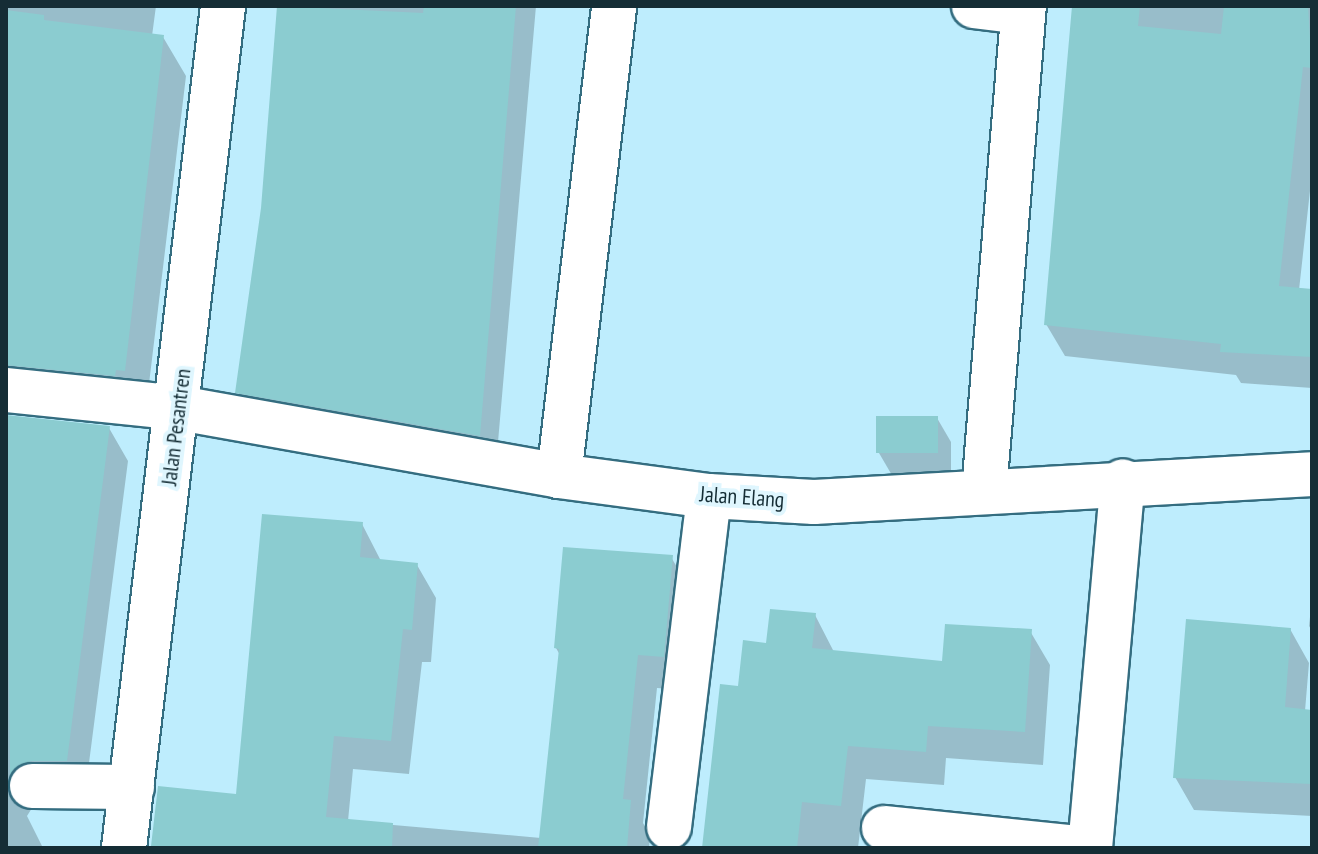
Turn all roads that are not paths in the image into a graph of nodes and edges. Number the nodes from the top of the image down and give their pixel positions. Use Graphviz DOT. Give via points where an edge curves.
graph roads {
  1 [pos="223,6"];
  2 [pos="614,6"];
  3 [pos="974,6"];
  4 [pos="1023,9"];
  5 [pos="6,390"];
  6 [pos="179,408"];
  7 [pos="1312,474"];
  8 [pos="559,476"];
  9 [pos="1123,481"];
  10 [pos="984,491"];
  11 [pos="709,496"];
  12 [pos="32,786"];
  13 [pos="132,787"];
  14 [pos="669,827"];
  15 [pos="884,828"];
  16 [pos="124,848"];
  17 [pos="1077,848"];
  18 [pos="1090,848"];
  1 -- 6 [label="street, Jalan Pesantren"];
  2 -- 8 [label="street"];
  3 -- 4 [label="street"];
  4 -- 10 [label="street"];
  5 -- 6 [label="street, Jalan Elang"];
  6 -- 8 [label="street, Jalan Elang"];
  6 -- 13 [label="street, Jalan Pesantren"];
  7 -- 9 [label="street, Jalan Elang"];
  8 -- 11 [label="street, Jalan Elang"];
  9 -- 10 [label="street, Jalan Elang"];
  9 -- 18 [label="street"];
  10 -- 11 [label="street, Jalan Elang" via="814,502"];
  11 -- 14 [label="street"];
  12 -- 13 [label="street"];
  13 -- 16 [label="street, Jalan Pesantren"];
  15 -- 17 [label="street"];
}
